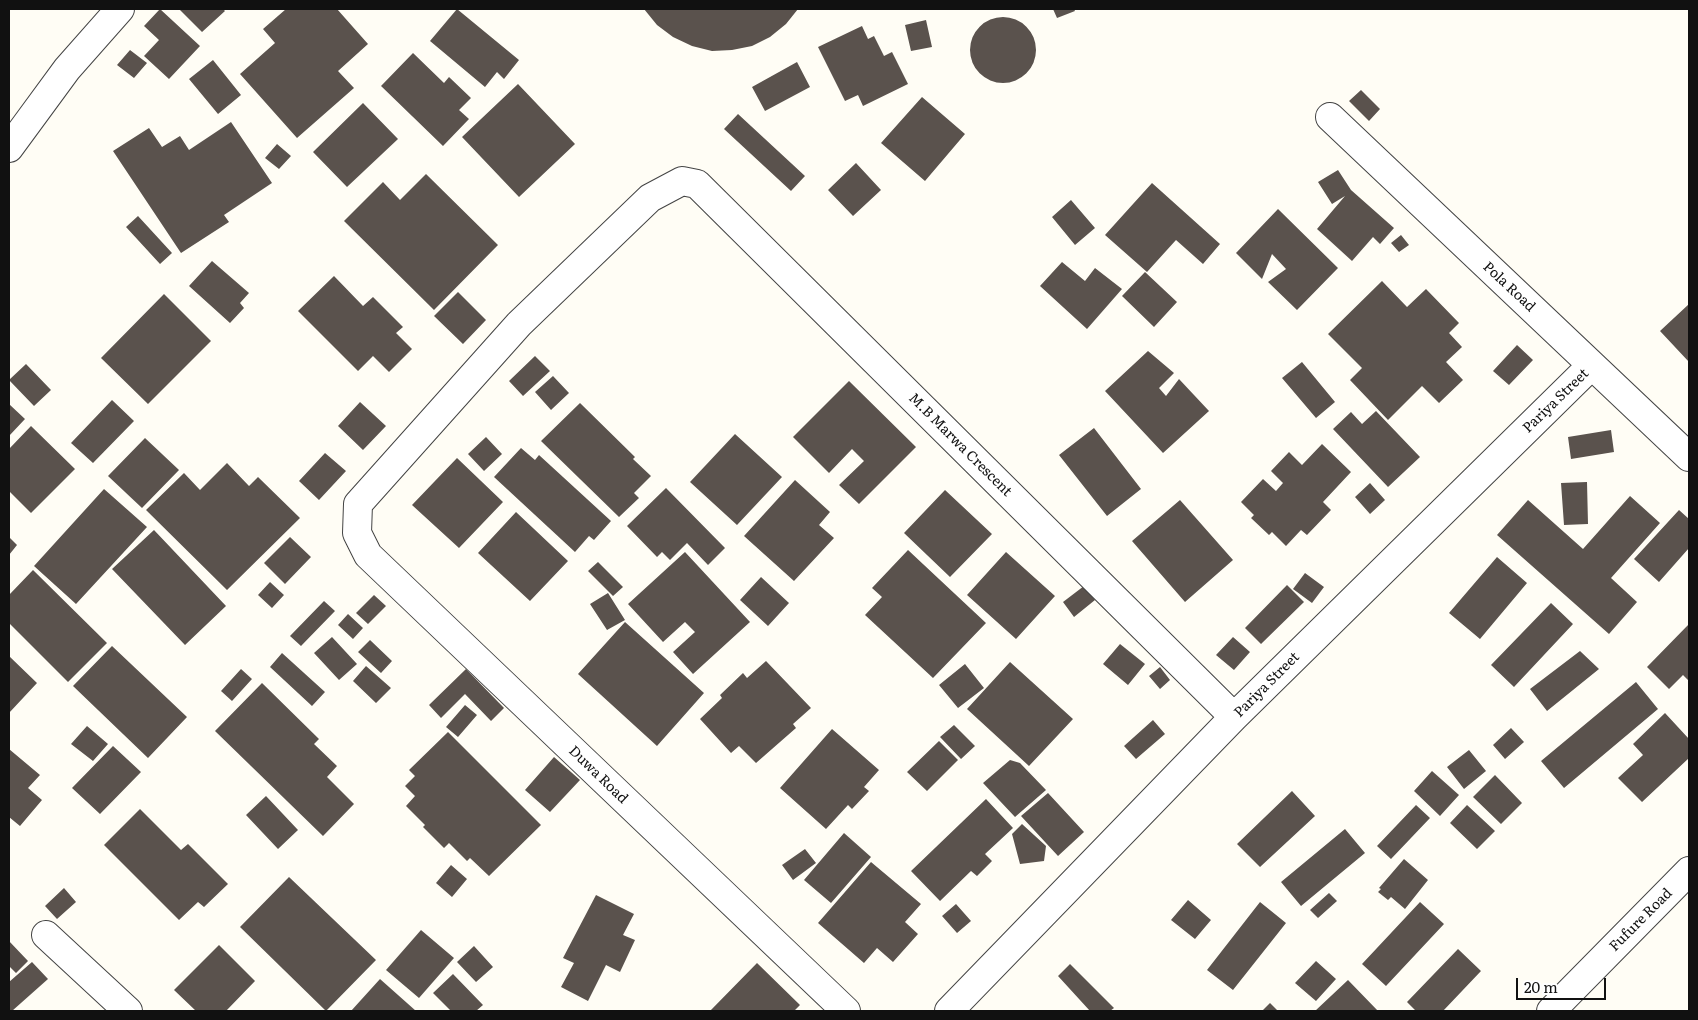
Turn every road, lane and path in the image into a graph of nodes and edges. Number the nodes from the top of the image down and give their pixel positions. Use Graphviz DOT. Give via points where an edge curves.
graph roads {
  1 [pos="120,9"];
  2 [pos="1330,117"];
  3 [pos="9,148"];
  4 [pos="682,181"];
  5 [pos="1592,365"];
  6 [pos="1689,457"];
  7 [pos="1234,718"];
  8 [pos="1689,871"];
  9 [pos="46,935"];
  10 [pos="128,1011"];
  11 [pos="846,1011"];
  12 [pos="949,1011"];
  13 [pos="1551,1011"];
  1 -- 3 [label="street" via="67,69"];
  2 -- 5 [label="street, Pola Road"];
  4 -- 7 [label="street, M.B Marwa Crescent" via="697,184"];
  4 -- 11 [label="street, Duwa Road" via="650,198 519,324 358,504 357,533 368,555"];
  5 -- 6 [label="street, Pola Road"];
  5 -- 7 [label="street, Pariya Street"];
  7 -- 12 [label="street, Pariya Street"];
  8 -- 13 [label="street, Fufure Road"];
  9 -- 10 [label="street"];
}
